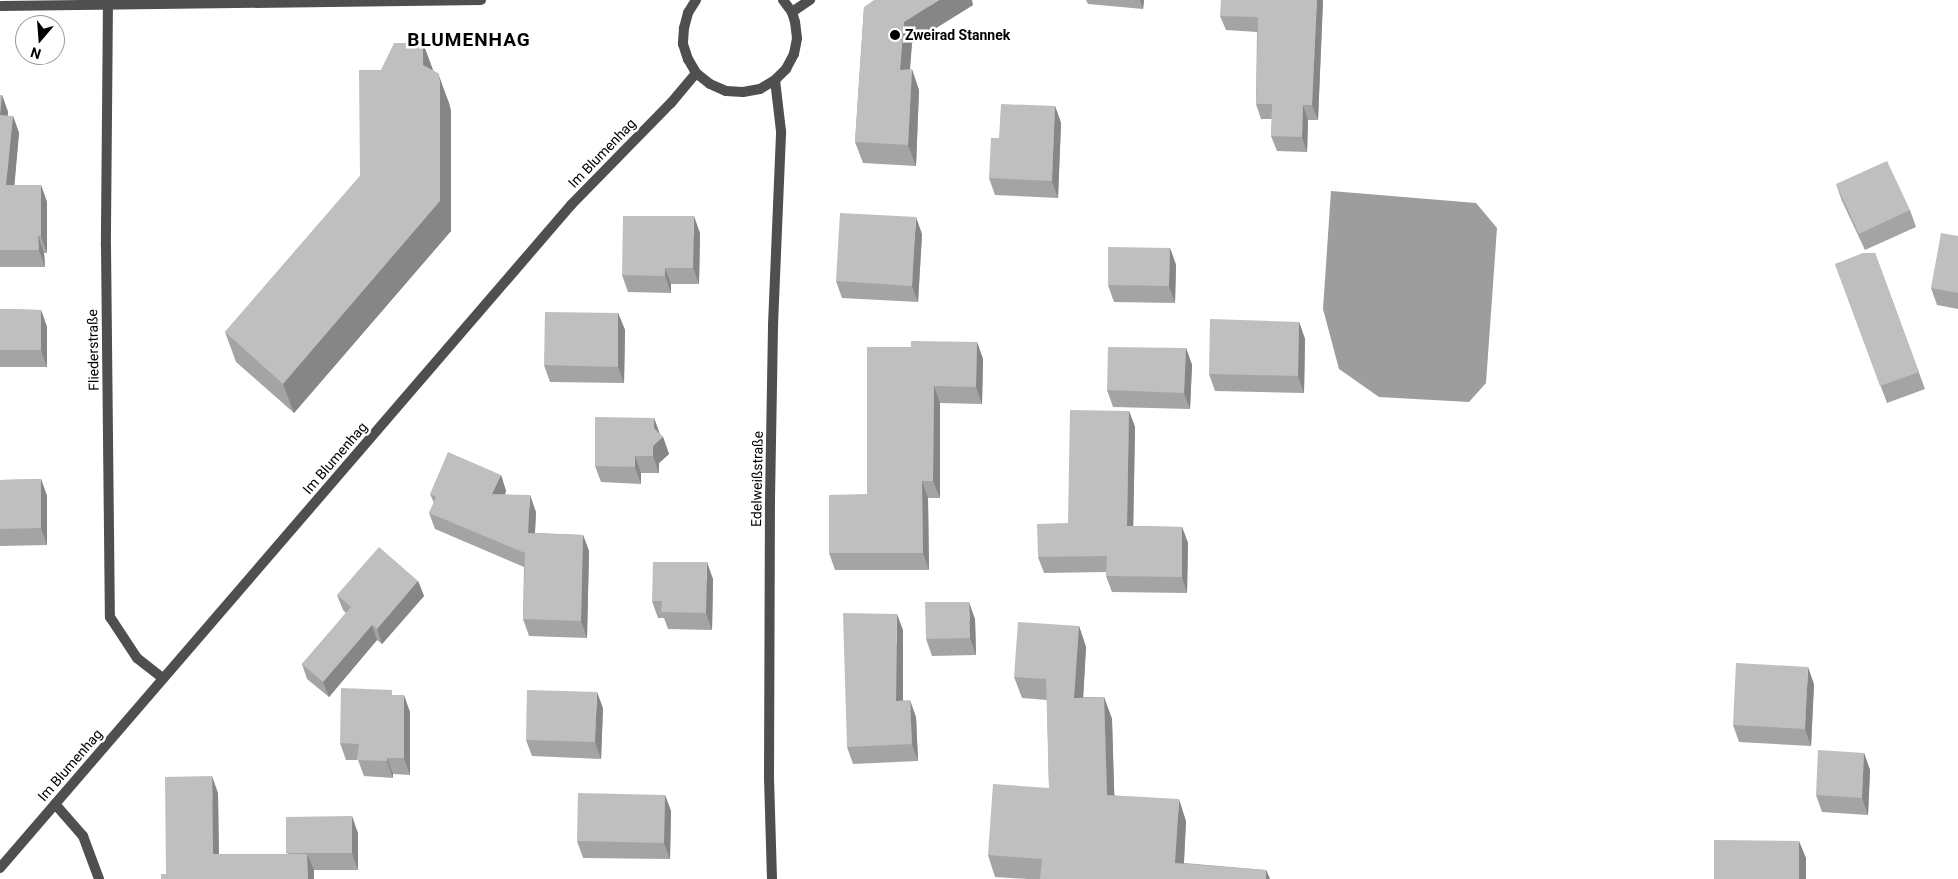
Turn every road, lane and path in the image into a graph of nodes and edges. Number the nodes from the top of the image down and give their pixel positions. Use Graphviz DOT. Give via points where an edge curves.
graph roads {
  1 [pos="481,0"];
  2 [pos="696,0"];
  3 [pos="783,0"];
  4 [pos="810,0"];
  5 [pos="108,2"];
  6 [pos="0,6"];
  7 [pos="792,12"];
  8 [pos="696,73"];
  9 [pos="775,80"];
  10 [pos="163,678"];
  11 [pos="55,804"];
  12 [pos="0,868"];
  13 [pos="99,879"];
  14 [pos="772,879"];
  1 -- 5 [label="street"];
  2 -- 8 [label="street" via="688,13 683,44"];
  3 -- 7 [label="street"];
  4 -- 7 [label="street"];
  5 -- 6 [label="street"];
  5 -- 10 [label="street, Fliederstraße" via="106,246 110,617 137,658"];
  7 -- 9 [label="street" via="797,38 794,54"];
  8 -- 9 [label="street" via="726,91 760,89"];
  8 -- 10 [label="street, Im Blumenhag" via="572,205"];
  9 -- 14 [label="street, Edelweißstraße" via="781,131 770,499"];
  10 -- 11 [label="street, Im Blumenhag"];
  11 -- 12 [label="street, Im Blumenhag"];
  11 -- 13 [label="street" via="83,836"];
}
